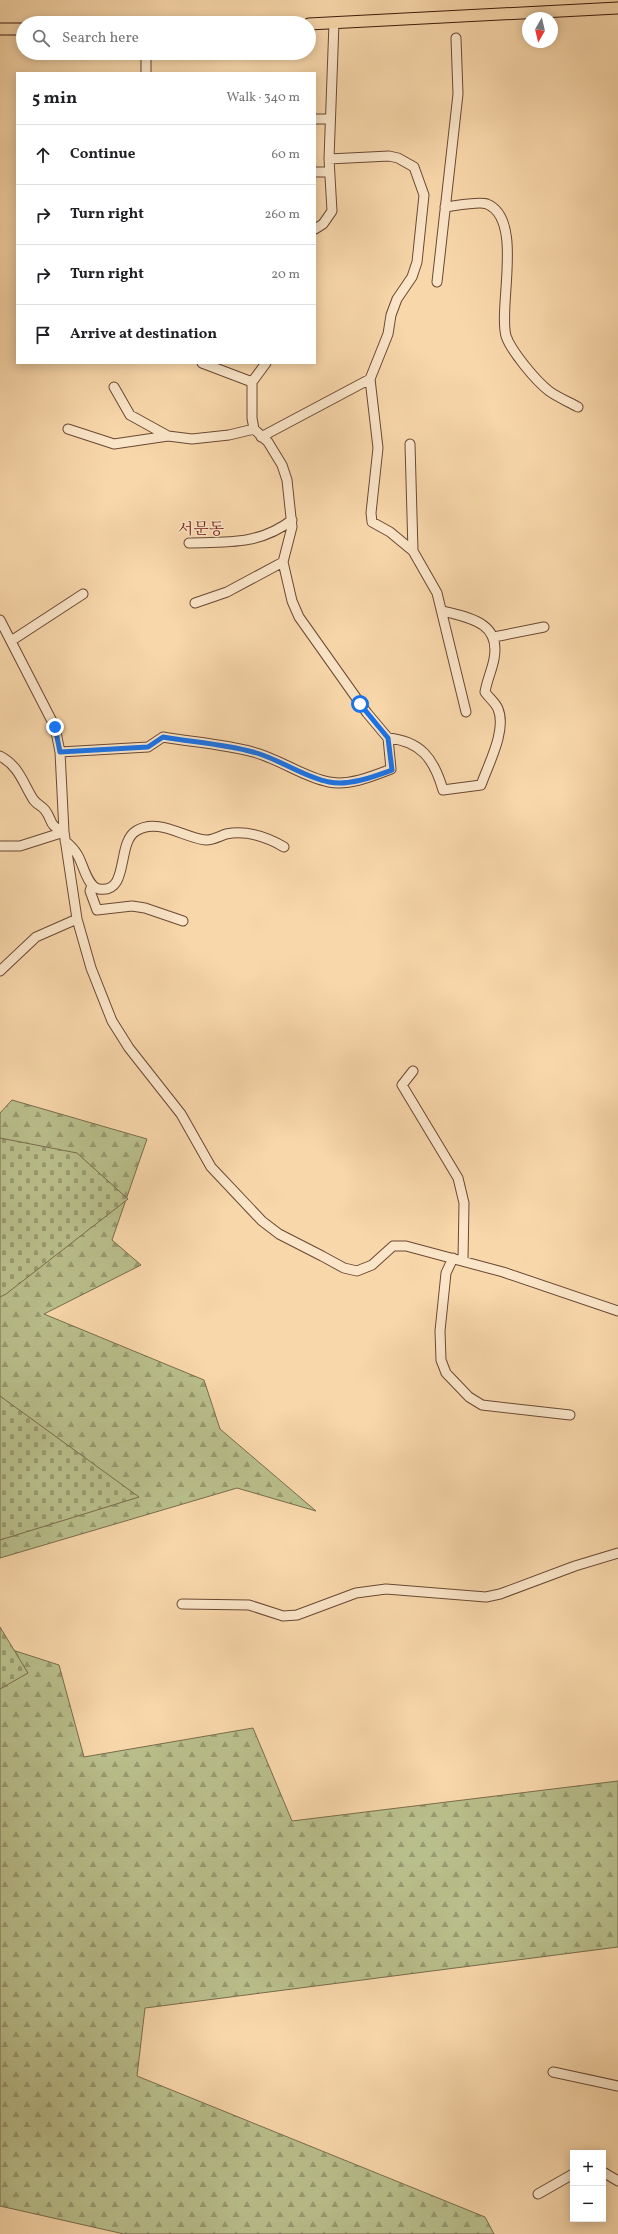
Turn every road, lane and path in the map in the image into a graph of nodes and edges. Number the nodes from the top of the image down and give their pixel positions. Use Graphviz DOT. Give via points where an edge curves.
graph roads {
  1 [pos="618,8"];
  2 [pos="334,23"];
  3 [pos="316,24"];
  4 [pos="0,29"];
  5 [pos="16,29"];
  6 [pos="456,38"];
  7 [pos="146,60"];
  8 [pos="146,72"];
  9 [pos="316,119"];
  10 [pos="330,119"];
  11 [pos="329,159"];
  12 [pos="316,172"];
  13 [pos="329,172"];
  14 [pos="445,207"];
  15 [pos="316,228"];
  16 [pos="437,282"];
  17 [pos="205,364"];
  18 [pos="265,364"];
  19 [pos="370,379"];
  20 [pos="252,382"];
  21 [pos="114,387"];
  22 [pos="578,407"];
  23 [pos="68,429"];
  24 [pos="254,429"];
  25 [pos="168,436"];
  26 [pos="261,437"];
  27 [pos="410,444"];
  28 [pos="292,520"];
  29 [pos="189,543"];
  30 [pos="413,551"];
  31 [pos="283,562"];
  32 [pos="83,594"];
  33 [pos="195,603"];
  34 [pos="443,612"];
  35 [pos="0,620"];
  36 [pos="544,627"];
  37 [pos="494,637"];
  38 [pos="11,641"];
  39 [pos="466,712"];
  40 [pos="388,738"];
  41 [pos="60,752"];
  42 [pos="0,756"];
  43 [pos="65,836"];
  44 [pos="0,846"];
  45 [pos="284,847"];
  46 [pos="92,885"];
  47 [pos="77,919"];
  48 [pos="183,921"];
  49 [pos="0,971"];
  50 [pos="413,1071"];
  51 [pos="453,1258"];
  52 [pos="463,1260"];
  53 [pos="618,1311"];
  54 [pos="570,1415"];
  55 [pos="618,1553"];
  56 [pos="182,1604"];
  57 [pos="553,2072"];
  58 [pos="618,2086"];
  59 [pos="606,2174"];
  60 [pos="570,2176"];
  61 [pos="618,2181"];
  62 [pos="538,2194"];
  1 -- 2 [label="main road"];
  2 -- 3 [label="main road"];
  2 -- 10 [label="street"];
  4 -- 5 [label="main road"];
  6 -- 14 [label="street" via="458,94"];
  7 -- 8 [label="street"];
  9 -- 10 [label="street"];
  10 -- 11 [label="street"];
  11 -- 13 [label="street"];
  11 -- 19 [label="street" via="389,156 398,158 414,167 424,195 417,262 412,277 397,299 388,334"];
  12 -- 13 [label="street"];
  13 -- 15 [label="street" via="332,211 323,224"];
  14 -- 16 [label="street"];
  14 -- 22 [label="street" via="486,203 499,212 504,227 508,271 505,326 507,338 524,364 549,391"];
  17 -- 20 [label="street"];
  18 -- 20 [label="street"];
  19 -- 26 [label="street"];
  19 -- 30 [label="street" via="378,448 372,522 390,532"];
  20 -- 24 [label="street"];
  21 -- 25 [label="street" via="130,415"];
  23 -- 25 [label="street" via="114,444"];
  24 -- 25 [label="street" via="192,439"];
  24 -- 26 [label="street"];
  26 -- 28 [label="street" via="268,442 282,465"];
  27 -- 30 [label="street"];
  28 -- 29 [label="street" via="270,534 256,539"];
  28 -- 31 [label="street"];
  30 -- 34 [label="street" via="437,593"];
  31 -- 33 [label="street" via="227,592"];
  31 -- 40 [label="street" via="292,601 299,617 367,713"];
  32 -- 38 [label="street"];
  34 -- 37 [label="street" via="471,618 484,625"];
  34 -- 39 [label="street"];
  35 -- 38 [label="street"];
  36 -- 37 [label="street"];
  37 -- 40 [label="street" via="496,648 486,692 498,708 500,732 481,785 442,790 438,773 418,746 405,740"];
  38 -- 41 [label="street" via="49,712"];
  40 -- 41 [label="street" via="392,770 357,781 331,783 253,752 163,737 148,747"];
  41 -- 43 [label="street"];
  42 -- 43 [label="street" via="14,766 34,801 45,809 53,827"];
  43 -- 44 [label="street" via="20,846"];
  43 -- 46 [label="street"];
  43 -- 47 [label="street"];
  45 -- 46 [label="street" via="258,835 232,833 206,840 164,827 142,828 131,835 125,847 117,882 110,888 99,889"];
  46 -- 48 [label="street" via="90,891 97,910 138,907"];
  47 -- 49 [label="street" via="36,937"];
  47 -- 51 [label="street" via="91,968 112,1021 181,1114 211,1167 262,1221 280,1234 344,1268 357,1271 372,1265 393,1246 406,1246"];
  50 -- 52 [label="street" via="402,1085 458,1178 464,1203"];
  51 -- 52 [label="street"];
  51 -- 54 [label="street" via="446,1273 442,1302 441,1360 446,1372 469,1397 482,1406"];
  52 -- 53 [label="street"];
  55 -- 56 [label="street" via="486,1597 386,1589 356,1593 297,1615 284,1616 249,1605"];
  57 -- 58 [label="street"];
  59 -- 61 [label="street"];
  60 -- 62 [label="street"];
}
